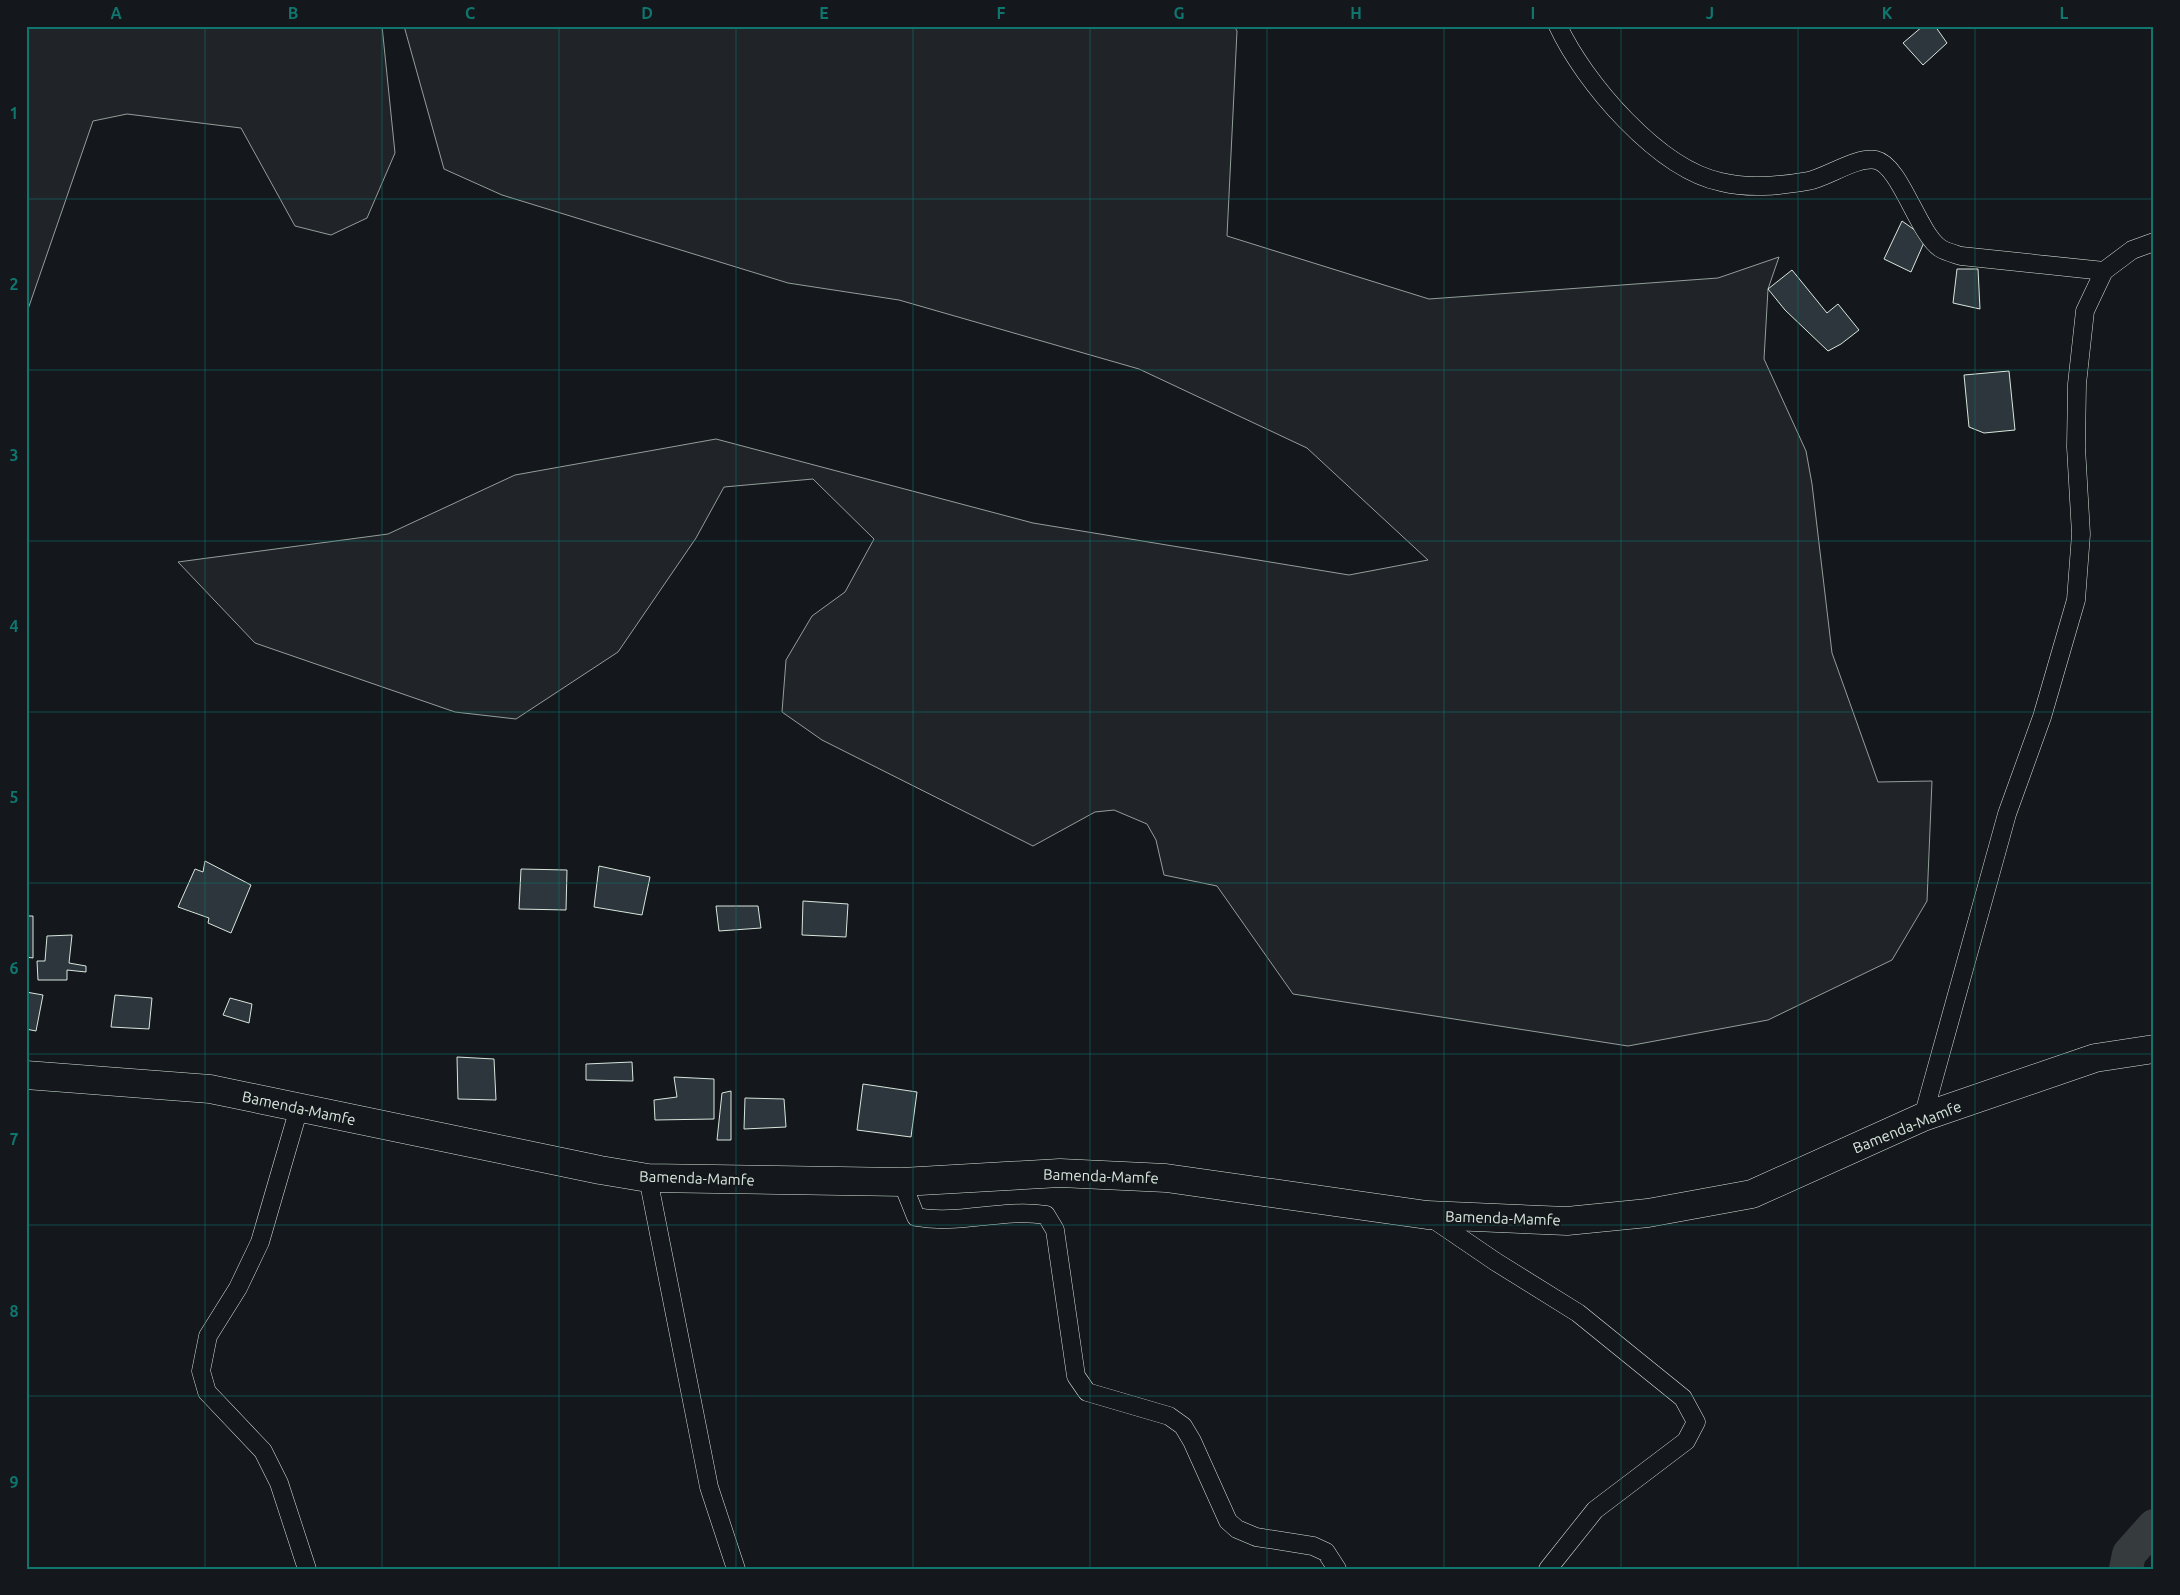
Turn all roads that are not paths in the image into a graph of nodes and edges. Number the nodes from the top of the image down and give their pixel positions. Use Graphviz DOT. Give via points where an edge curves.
graph roads {
  1 [pos="1558,26"];
  2 [pos="2154,242"];
  3 [pos="2104,270"];
  4 [pos="2154,1049"];
  5 [pos="26,1076"];
  6 [pos="299,1108"];
  7 [pos="1922,1117"];
  8 [pos="648,1178"];
  9 [pos="902,1182"];
  10 [pos="1427,1215"];
  11 [pos="306,1569"];
  12 [pos="736,1569"];
  13 [pos="1337,1569"];
  14 [pos="1548,1569"];
  1 -- 3 [label="street" via="1593,84 1660,153 1688,169 1720,182 1766,187 1811,181 1854,163 1876,160 1897,180 1925,229 1940,248 1961,256"];
  2 -- 3 [label="street" via="2132,250"];
  3 -- 7 [label="street" via="2085,311 2077,384 2076,447 2081,534 2076,600 2042,717 2007,814"];
  4 -- 7 [label="highway, Bamenda-Mamfe" via="2095,1058"];
  5 -- 6 [label="highway, Bamenda-Mamfe" via="210,1089"];
  6 -- 8 [label="highway, Bamenda-Mamfe"];
  6 -- 11 [label="street" via="260,1242 238,1288 208,1336 201,1371 207,1392 263,1451 279,1482"];
  7 -- 10 [label="highway, Bamenda-Mamfe" via="1752,1194 1648,1214 1567,1221"];
  8 -- 9 [label="highway, Bamenda-Mamfe"];
  8 -- 12 [label="street" via="709,1487"];
  9 -- 10 [label="highway, Bamenda-Mamfe" via="1060,1174 1166,1178"];
  9 -- 13 [label="street" via="916,1217 933,1220 1027,1212 1046,1215 1055,1230 1076,1376 1087,1392 1170,1416 1183,1426 1192,1440 1228,1521 1237,1530 1256,1537 1313,1546 1326,1552"];
  10 -- 14 [label="street" via="1578,1313 1683,1398 1696,1422 1686,1441 1595,1510"];
}
